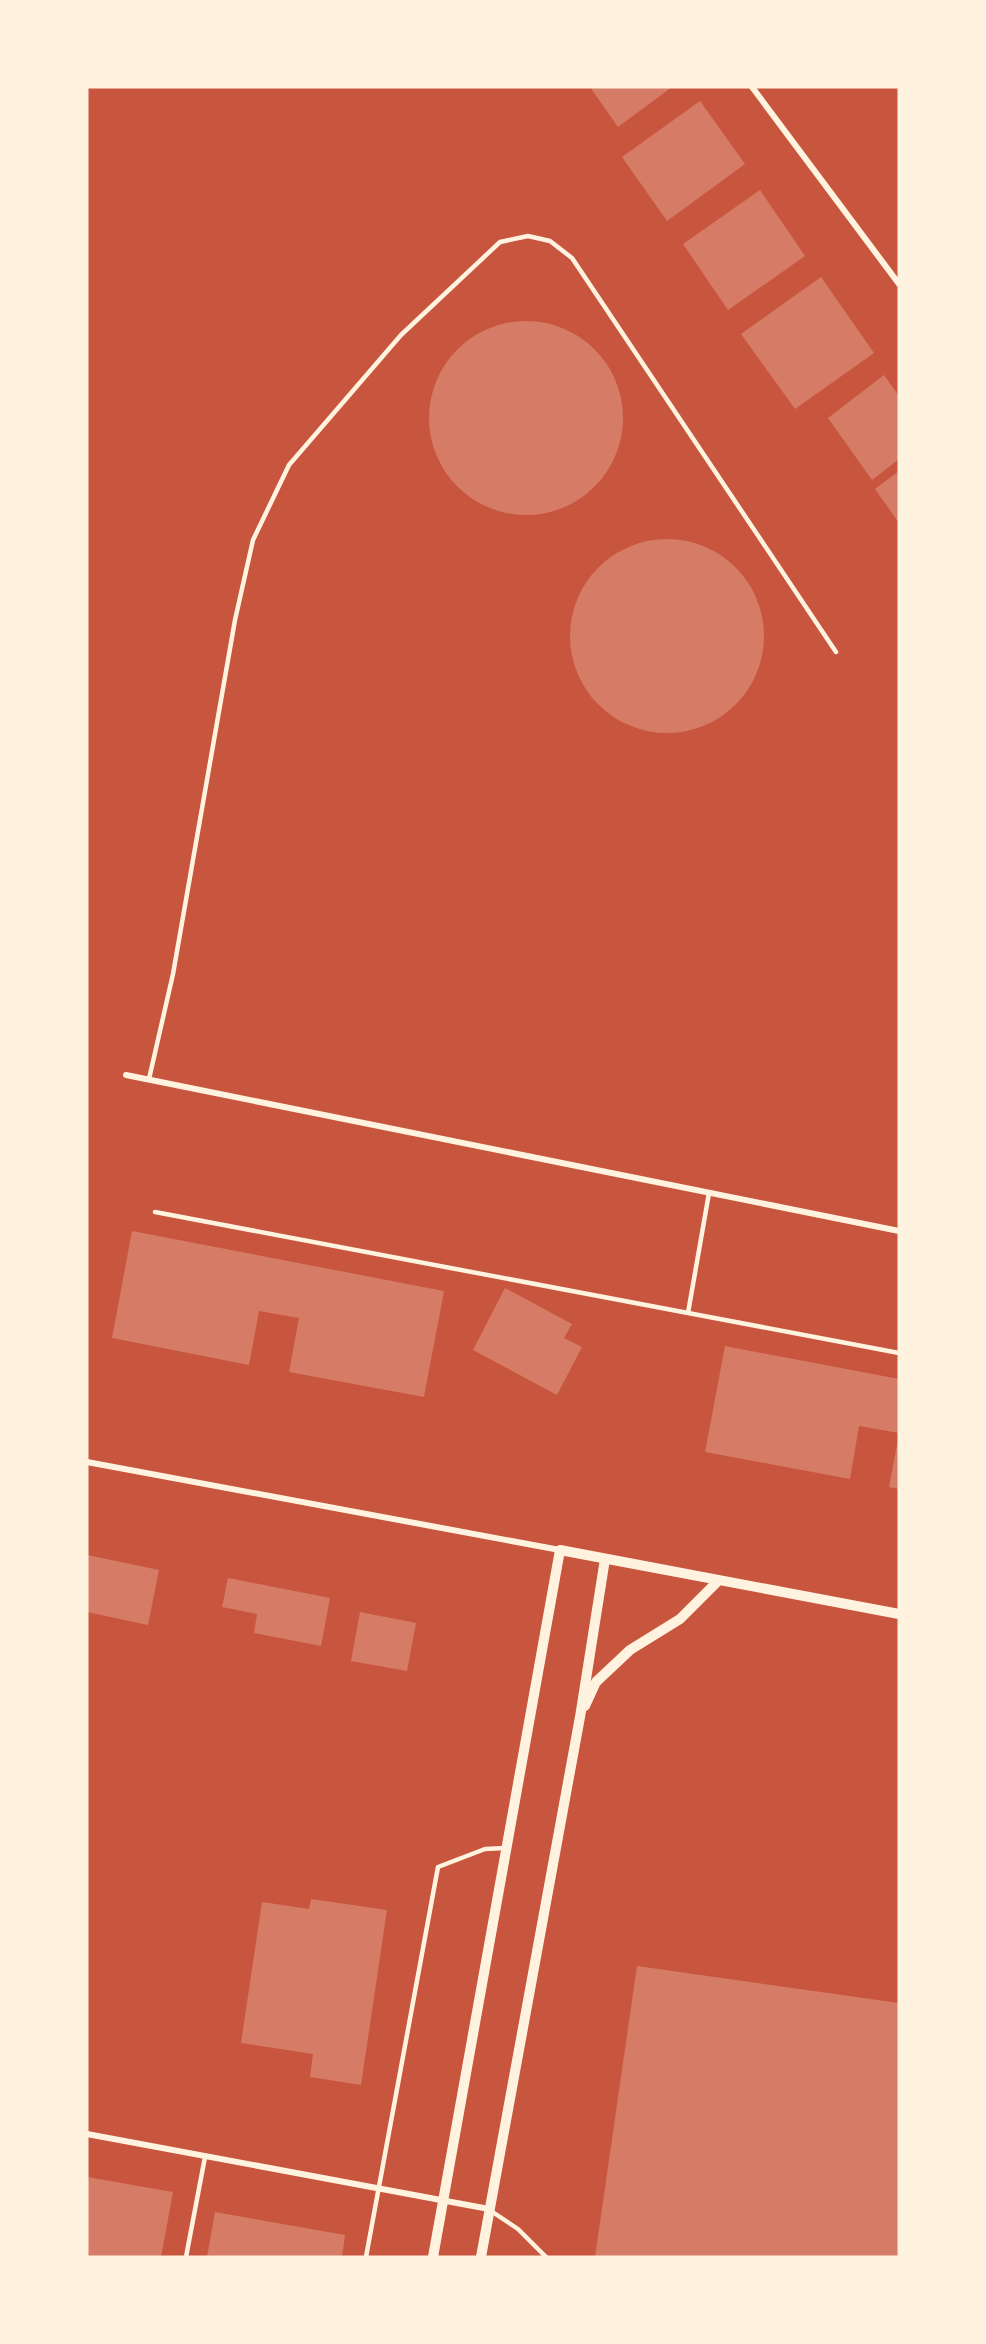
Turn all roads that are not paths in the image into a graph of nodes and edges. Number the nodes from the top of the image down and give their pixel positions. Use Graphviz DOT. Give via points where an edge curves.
graph roads {
  1 [pos="752,87"];
  2 [pos="899,284"];
  3 [pos="836,652"];
  4 [pos="126,1075"];
  5 [pos="149,1079"];
  6 [pos="709,1193"];
  7 [pos="155,1212"];
  8 [pos="899,1231"];
  9 [pos="688,1313"];
  10 [pos="899,1353"];
  11 [pos="87,1462"];
  12 [pos="560,1550"];
  13 [pos="605,1559"];
  14 [pos="718,1580"];
  15 [pos="899,1614"];
  16 [pos="580,1717"];
  17 [pos="508,1848"];
  18 [pos="87,2134"];
  19 [pos="205,2157"];
  20 [pos="379,2188"];
  21 [pos="443,2201"];
  22 [pos="489,2209"];
  23 [pos="186,2257"];
  24 [pos="366,2257"];
  25 [pos="433,2257"];
  26 [pos="480,2257"];
  27 [pos="546,2257"];
  1 -- 2 [label="street"];
  3 -- 5 [label="lane" via="572,258 550,241 528,236 501,242 401,335 289,465 253,540 235,620 173,974"];
  4 -- 5 [label="street"];
  5 -- 6 [label="street"];
  6 -- 8 [label="street"];
  6 -- 9 [label="lane"];
  7 -- 9 [label="lane"];
  9 -- 10 [label="lane"];
  11 -- 12 [label="street"];
  12 -- 13 [label="street"];
  12 -- 17 [label="street"];
  13 -- 14 [label="street"];
  13 -- 16 [label="street"];
  14 -- 15 [label="street"];
  14 -- 16 [label="street" via="680,1619 630,1650 596,1683"];
  16 -- 22 [label="street"];
  17 -- 20 [label="lane" via="485,1849 438,1867"];
  17 -- 21 [label="street"];
  18 -- 19 [label="street"];
  19 -- 20 [label="street"];
  19 -- 23 [label="lane"];
  20 -- 21 [label="street"];
  20 -- 24 [label="lane"];
  21 -- 22 [label="street"];
  21 -- 25 [label="street"];
  22 -- 26 [label="street"];
  22 -- 27 [label="lane" via="518,2229"];
}
